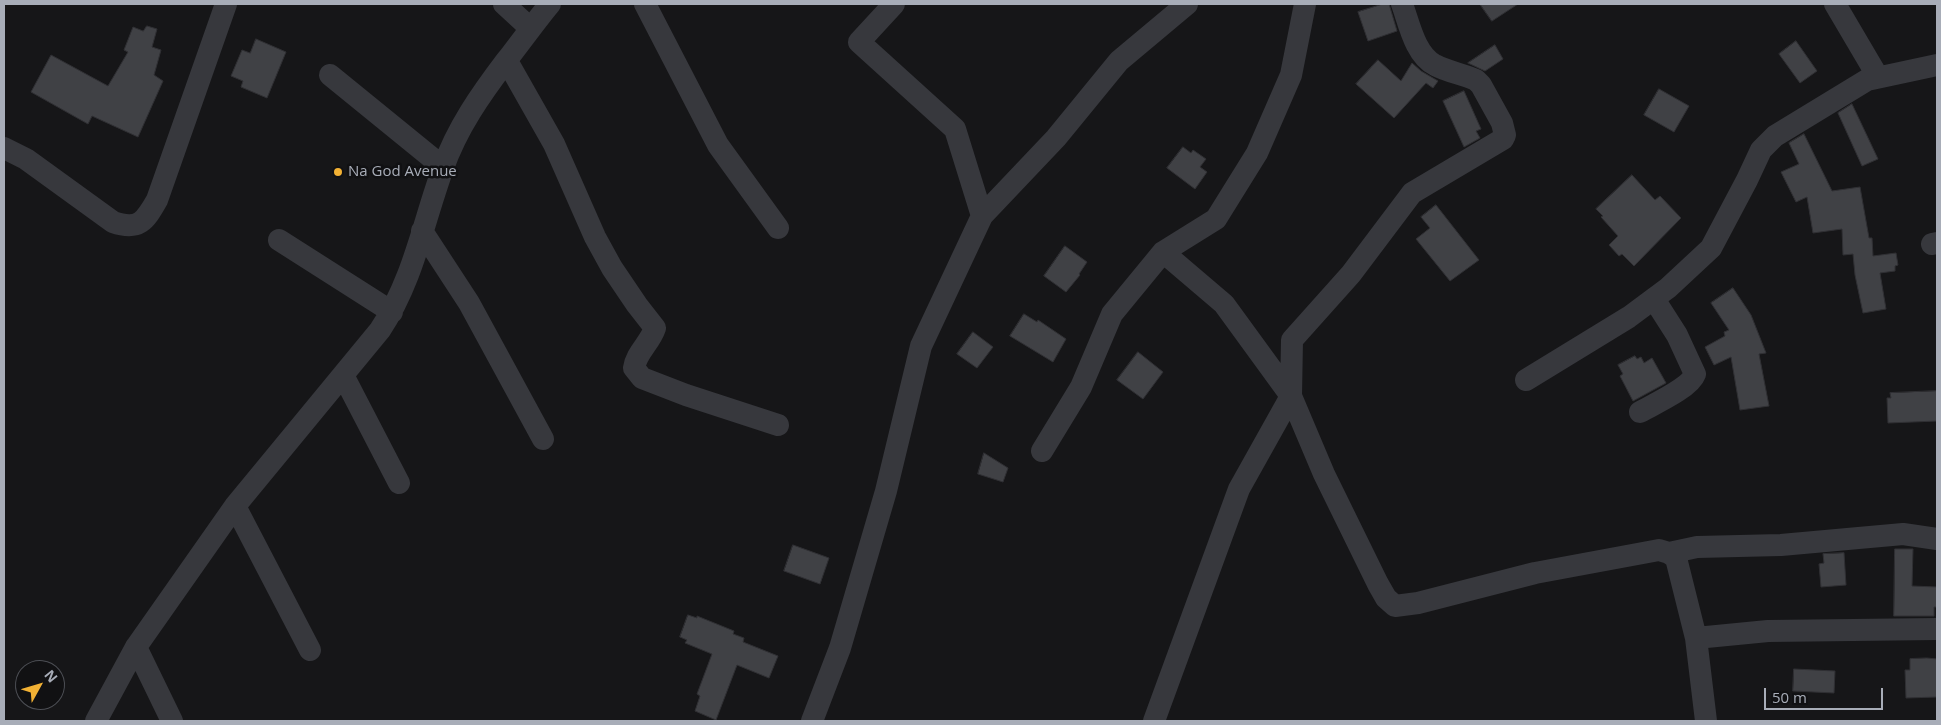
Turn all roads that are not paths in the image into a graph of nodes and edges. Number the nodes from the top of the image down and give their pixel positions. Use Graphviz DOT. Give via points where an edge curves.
graph roads {
  1 [pos="226,4"];
  2 [pos="504,4"];
  3 [pos="550,4"];
  4 [pos="644,4"];
  5 [pos="894,4"];
  6 [pos="1187,4"];
  7 [pos="1305,4"];
  8 [pos="1402,4"];
  9 [pos="1835,4"];
  10 [pos="530,28"];
  11 [pos="507,60"];
  12 [pos="1937,65"];
  13 [pos="330,76"];
  14 [pos="1878,76"];
  15 [pos="4,148"];
  16 [pos="443,167"];
  17 [pos="982,216"];
  18 [pos="778,228"];
  19 [pos="422,231"];
  20 [pos="279,240"];
  21 [pos="1163,252"];
  22 [pos="1654,299"];
  23 [pos="392,312"];
  24 [pos="343,375"];
  25 [pos="1526,380"];
  26 [pos="1291,396"];
  27 [pos="1640,412"];
  28 [pos="778,426"];
  29 [pos="543,439"];
  30 [pos="1042,451"];
  31 [pos="399,483"];
  32 [pos="235,506"];
  33 [pos="1937,539"];
  34 [pos="1669,553"];
  35 [pos="1937,630"];
  36 [pos="1696,638"];
  37 [pos="136,647"];
  38 [pos="310,650"];
  39 [pos="96,721"];
  40 [pos="172,721"];
  41 [pos="812,721"];
  42 [pos="1154,721"];
  43 [pos="1706,721"];
  1 -- 15 [label="street" via="157,200 148,217 137,225 113,222 26,159"];
  2 -- 10 [label="street"];
  3 -- 10 [label="street"];
  4 -- 18 [label="street" via="718,145"];
  5 -- 17 [label="street" via="859,42 955,128"];
  6 -- 17 [label="street" via="1119,61 1056,138"];
  7 -- 21 [label="street" via="1291,75 1257,153 1216,219"];
  8 -- 26 [label="street" via="1427,60 1476,80 1506,135 1412,193 1351,274 1292,340"];
  9 -- 14 [label="street"];
  10 -- 11 [label="street"];
  11 -- 16 [label="street" via="474,105"];
  11 -- 28 [label="street" via="554,144 612,268 655,328 635,360 634,368 642,378"];
  12 -- 14 [label="street"];
  13 -- 16 [label="street"];
  14 -- 22 [label="street" via="1776,136 1760,150 1711,248"];
  16 -- 19 [label="street"];
  17 -- 41 [label="street" via="920,346 886,491 840,648"];
  19 -- 23 [label="street" via="408,279"];
  19 -- 29 [label="street" via="469,303"];
  20 -- 23 [label="street"];
  21 -- 26 [label="street" via="1224,304"];
  21 -- 30 [label="street" via="1112,314 1081,387"];
  22 -- 25 [label="street" via="1594,340"];
  22 -- 27 [label="street" via="1678,335 1695,374 1679,390"];
  23 -- 24 [label="street"];
  24 -- 31 [label="street"];
  24 -- 32 [label="street"];
  26 -- 34 [label="street" via="1324,474 1378,584 1395,606 1535,573 1659,550"];
  26 -- 42 [label="street" via="1239,489"];
  32 -- 37 [label="street"];
  32 -- 38 [label="street"];
  33 -- 34 [label="street" via="1903,534 1782,545 1698,547"];
  34 -- 36 [label="street" via="1676,558"];
  35 -- 36 [label="street" via="1768,632"];
  36 -- 43 [label="street"];
  37 -- 39 [label="street"];
  37 -- 40 [label="street"];
}
